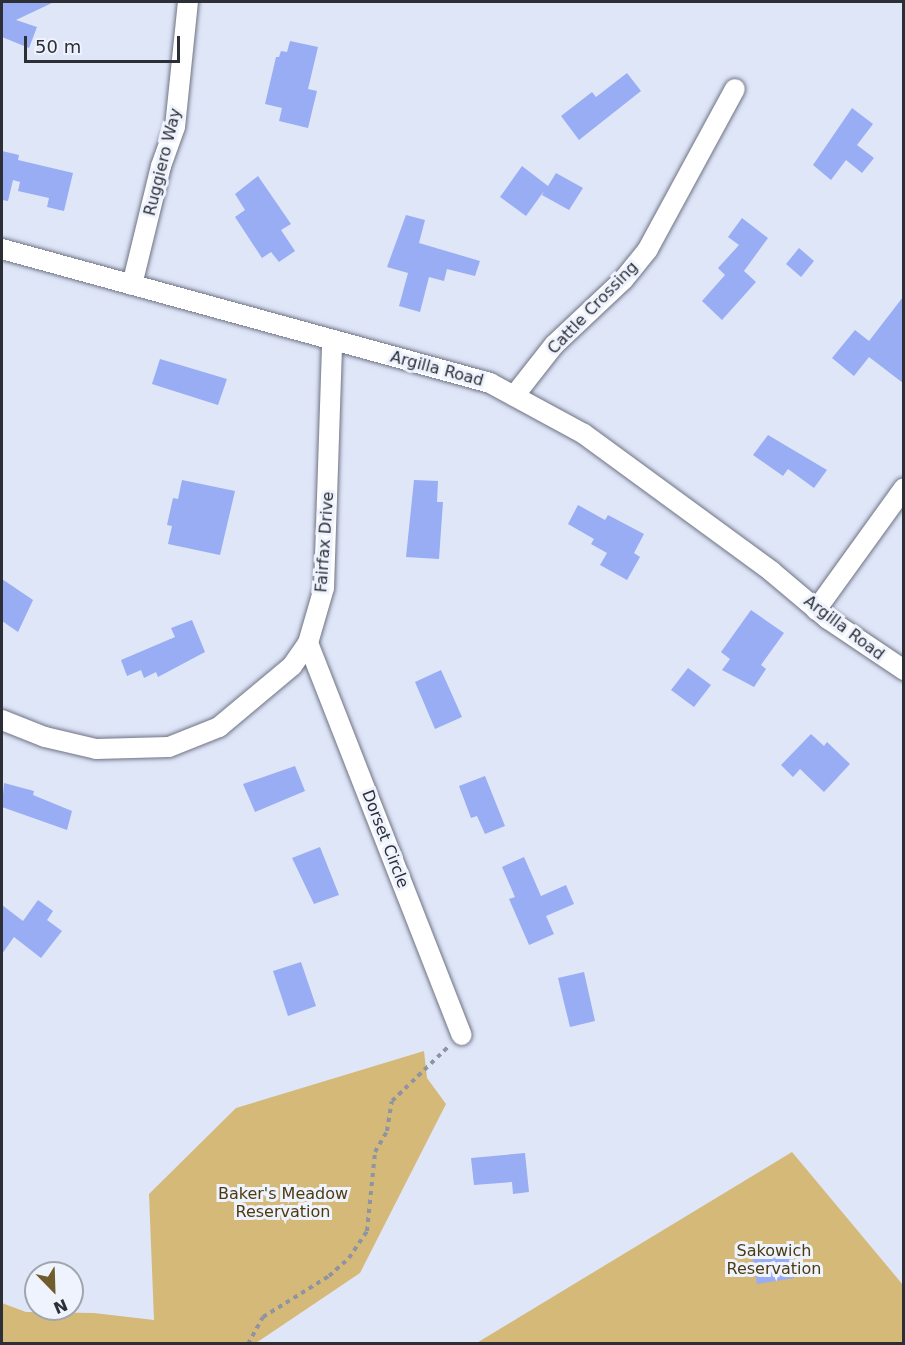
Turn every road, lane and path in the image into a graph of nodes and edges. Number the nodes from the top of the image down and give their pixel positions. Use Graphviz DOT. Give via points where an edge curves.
graph roads {
  1 [pos="188,2"];
  2 [pos="735,89"];
  3 [pos="2,249"];
  4 [pos="132,285"];
  5 [pos="333,341"];
  6 [pos="514,396"];
  7 [pos="903,488"];
  8 [pos="816,610"];
  9 [pos="308,643"];
  10 [pos="903,670"];
  11 [pos="2,720"];
  12 [pos="462,1035"];
  13 [pos="248,1344"];
  1 -- 4 [label="street, Ruggiero Way" via="175,127"];
  2 -- 6 [label="street, Cattle Crossing" via="648,249 624,279 554,345"];
  3 -- 4 [label="street, Argilla Road"];
  4 -- 5 [label="street, Argilla Road"];
  5 -- 6 [label="street, Argilla Road" via="490,383"];
  5 -- 9 [label="street, Fairfax Drive" via="327,561 318,615"];
  6 -- 8 [label="street, Argilla Road" via="584,434 771,571"];
  7 -- 8 [label="street"];
  8 -- 10 [label="street, Argilla Road"];
  9 -- 11 [label="street, Fairfax Drive" via="292,666 244,710 219,727 168,747 96,749 45,737"];
  9 -- 12 [label="street, Dorset Circle"];
  12 -- 13 [label="path" via="392,1101 387,1131 375,1152 367,1231 349,1258 329,1276 263,1317"];
}
